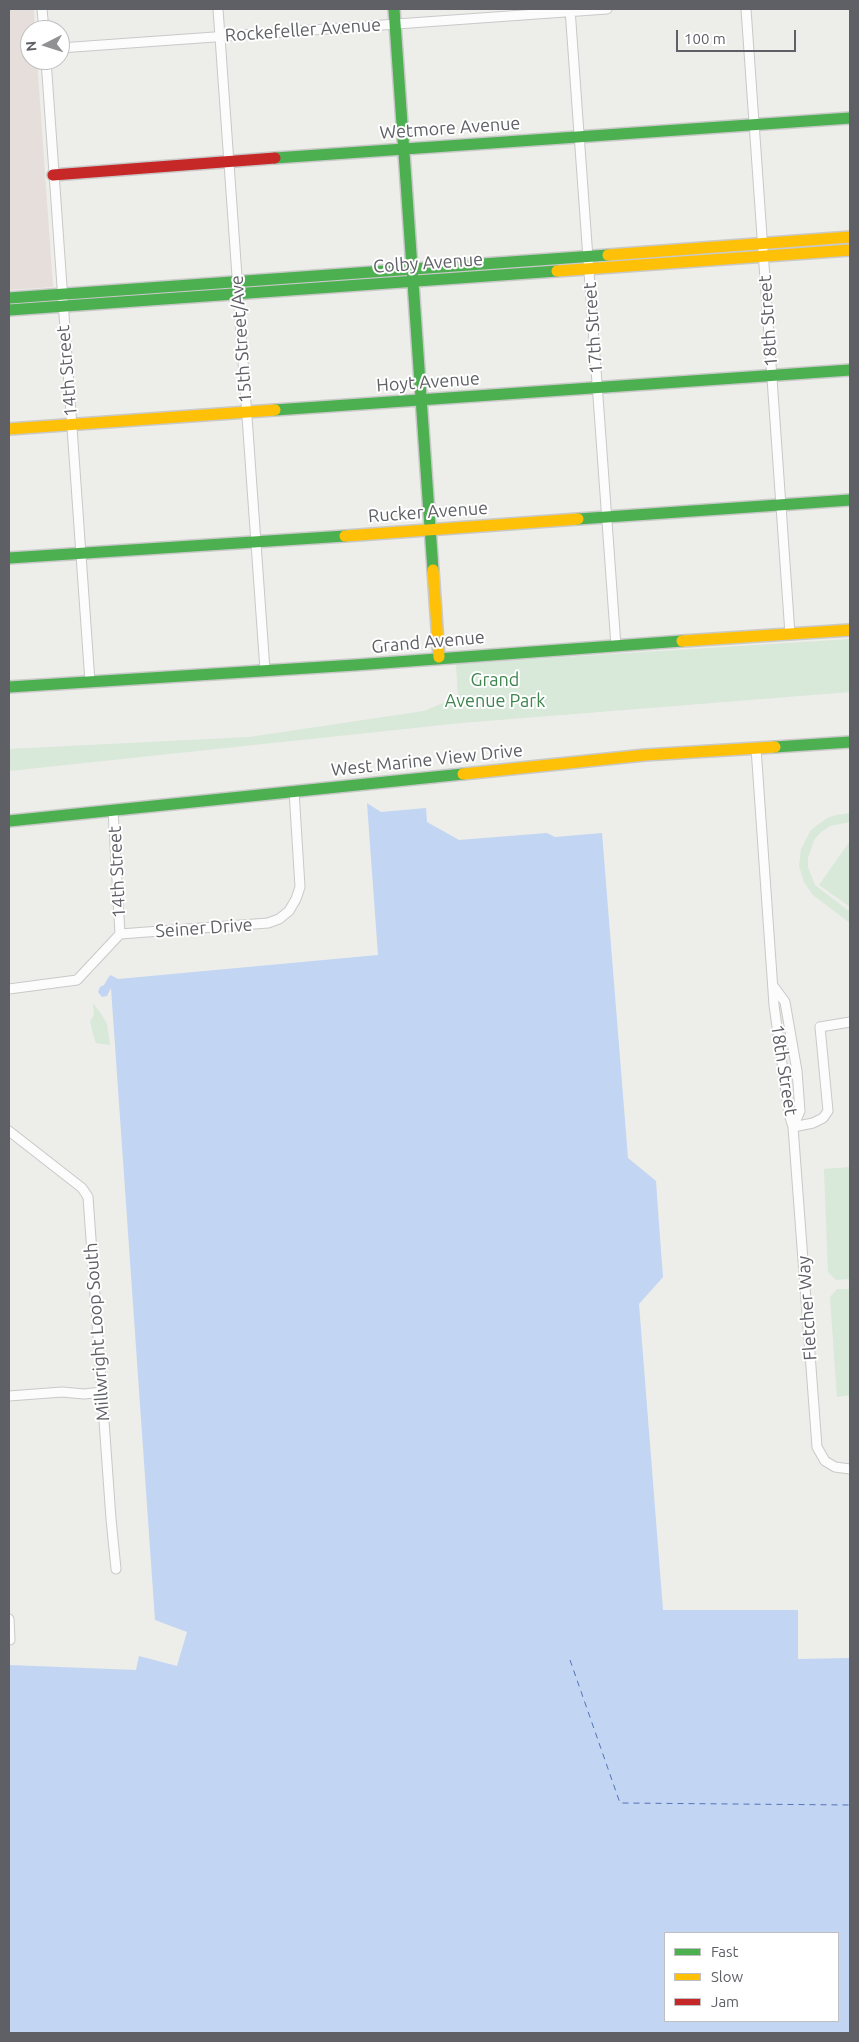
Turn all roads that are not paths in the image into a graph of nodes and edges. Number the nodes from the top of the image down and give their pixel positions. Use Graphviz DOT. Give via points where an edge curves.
graph roads {
  1 [pos="218,9"];
  2 [pos="394,9"];
  3 [pos="607,9"];
  4 [pos="746,9"];
  5 [pos="570,10"];
  6 [pos="395,24"];
  7 [pos="220,36"];
  8 [pos="70,47"];
  9 [pos="47,70"];
  10 [pos="850,118"];
  11 [pos="754,124"];
  12 [pos="579,137"];
  13 [pos="404,150"];
  14 [pos="228,161"];
  15 [pos="53,175"];
  16 [pos="850,238"];
  17 [pos="763,244"];
  18 [pos="850,250"];
  19 [pos="588,256"];
  20 [pos="764,256"];
  21 [pos="412,268"];
  22 [pos="589,268"];
  23 [pos="237,281"];
  24 [pos="413,281"];
  25 [pos="61,294"];
  26 [pos="238,294"];
  27 [pos="9,298"];
  28 [pos="62,307"];
  29 [pos="9,310"];
  30 [pos="850,370"];
  31 [pos="772,375"];
  32 [pos="597,388"];
  33 [pos="422,400"];
  34 [pos="246,412"];
  35 [pos="72,425"];
  36 [pos="9,429"];
  37 [pos="850,500"];
  38 [pos="781,505"];
  39 [pos="606,517"];
  40 [pos="430,530"];
  41 [pos="256,542"];
  42 [pos="81,554"];
  43 [pos="9,558"];
  44 [pos="850,630"];
  45 [pos="790,634"];
  46 [pos="616,646"];
  47 [pos="439,657"];
  48 [pos="265,670"];
  49 [pos="90,682"];
  50 [pos="9,688"];
  51 [pos="850,742"];
  52 [pos="756,748"];
  53 [pos="294,791"];
  54 [pos="113,810"];
  55 [pos="9,821"];
  56 [pos="120,934"];
  57 [pos="11,988"];
  58 [pos="850,1022"];
  59 [pos="793,1127"];
  60 [pos="9,1131"];
  61 [pos="102,1392"];
  62 [pos="9,1396"];
  63 [pos="850,1469"];
  64 [pos="116,1569"];
  65 [pos="9,1619"];
  66 [pos="10,1640"];
  1 -- 7 [label="street, 15th Street/Ave"];
  2 -- 6 [label="street"];
  3 -- 5 [label="street, Rockefeller Avenue"];
  4 -- 11 [label="street, 18th Street"];
  5 -- 6 [label="street, Rockefeller Avenue"];
  5 -- 12 [label="street, 17th Street"];
  6 -- 7 [label="street, Rockefeller Avenue"];
  6 -- 13 [label="street"];
  7 -- 8 [label="street, Rockefeller Avenue"];
  7 -- 14 [label="street, 15th Street/Ave"];
  9 -- 15 [label="street, 14th Street"];
  10 -- 11 [label="street, Wetmore Avenue"];
  11 -- 12 [label="street, Wetmore Avenue"];
  11 -- 17 [label="street, 18th Street"];
  12 -- 13 [label="street, Wetmore Avenue"];
  12 -- 19 [label="street, 17th Street"];
  13 -- 14 [label="street, Wetmore Avenue"];
  13 -- 21 [label="street"];
  14 -- 15 [label="street, Wetmore Avenue"];
  14 -- 23 [label="street, 15th Street/Ave"];
  15 -- 25 [label="street, 14th Street"];
  16 -- 17 [label="street, Colby Avenue"];
  17 -- 19 [label="street, Colby Avenue"];
  17 -- 20 [label="street, 18th Street"];
  18 -- 20 [label="street, Colby Avenue"];
  19 -- 21 [label="street, Colby Avenue"];
  19 -- 22 [label="street, 17th Street"];
  20 -- 22 [label="street, Colby Avenue"];
  20 -- 31 [label="street, 18th Street"];
  21 -- 23 [label="street, Colby Avenue"];
  21 -- 24 [label="street"];
  22 -- 24 [label="street, Colby Avenue"];
  22 -- 32 [label="street, 17th Street"];
  23 -- 25 [label="street, Colby Avenue"];
  23 -- 26 [label="street, 15th Street/Ave"];
  24 -- 26 [label="street, Colby Avenue"];
  24 -- 33 [label="street"];
  25 -- 27 [label="street, Colby Avenue"];
  25 -- 28 [label="street, 14th Street"];
  26 -- 28 [label="street, Colby Avenue"];
  26 -- 34 [label="street, 15th Street/Ave"];
  28 -- 29 [label="street, Colby Avenue"];
  28 -- 35 [label="street, 14th Street"];
  30 -- 31 [label="street, Hoyt Avenue"];
  31 -- 32 [label="street, Hoyt Avenue"];
  31 -- 38 [label="street, 18th Street"];
  32 -- 33 [label="street, Hoyt Avenue"];
  32 -- 39 [label="street, 17th Street"];
  33 -- 34 [label="street, Hoyt Avenue"];
  33 -- 40 [label="street"];
  34 -- 35 [label="street, Hoyt Avenue"];
  34 -- 41 [label="street, 15th Street/Ave"];
  35 -- 36 [label="street, Hoyt Avenue"];
  35 -- 42 [label="street, 14th Street"];
  37 -- 38 [label="street, Rucker Avenue"];
  38 -- 39 [label="street, Rucker Avenue"];
  38 -- 45 [label="street, 18th Street"];
  39 -- 40 [label="street, Rucker Avenue"];
  39 -- 46 [label="street, 17th Street"];
  40 -- 41 [label="street, Rucker Avenue"];
  40 -- 47 [label="street"];
  41 -- 42 [label="street, Rucker Avenue"];
  41 -- 48 [label="street, 15th Street/Ave"];
  42 -- 43 [label="street, Rucker Avenue"];
  42 -- 49 [label="street, 14th Street"];
  44 -- 45 [label="street, Grand Avenue"];
  45 -- 46 [label="street, Grand Avenue"];
  46 -- 47 [label="street, Grand Avenue"];
  47 -- 48 [label="street, Grand Avenue"];
  48 -- 49 [label="street, Grand Avenue"];
  49 -- 50 [label="street, Grand Avenue"];
  51 -- 52 [label="street, West Marine View Drive"];
  52 -- 53 [label="street, West Marine View Drive" via="645,755"];
  52 -- 59 [label="street, 18th Street" via="774,1005"];
  53 -- 54 [label="street, West Marine View Drive"];
  53 -- 56 [label="street, Seiner Drive" via="300,887 296,899 279,919 268,923"];
  54 -- 55 [label="street, West Marine View Drive"];
  54 -- 56 [label="street, 14th Street"];
  56 -- 57 [label="street" via="77,980"];
  58 -- 59 [label="street" via="820,1027 828,1111 813,1123"];
  59 -- 63 [label="street, Fletcher Way" via="817,1447 825,1461 835,1467"];
  60 -- 61 [label="street, Millwright Loop South" via="82,1188 88,1197"];
  61 -- 62 [label="street"];
  61 -- 64 [label="street, Millwright Loop South"];
  65 -- 66 [label="street"];
}
